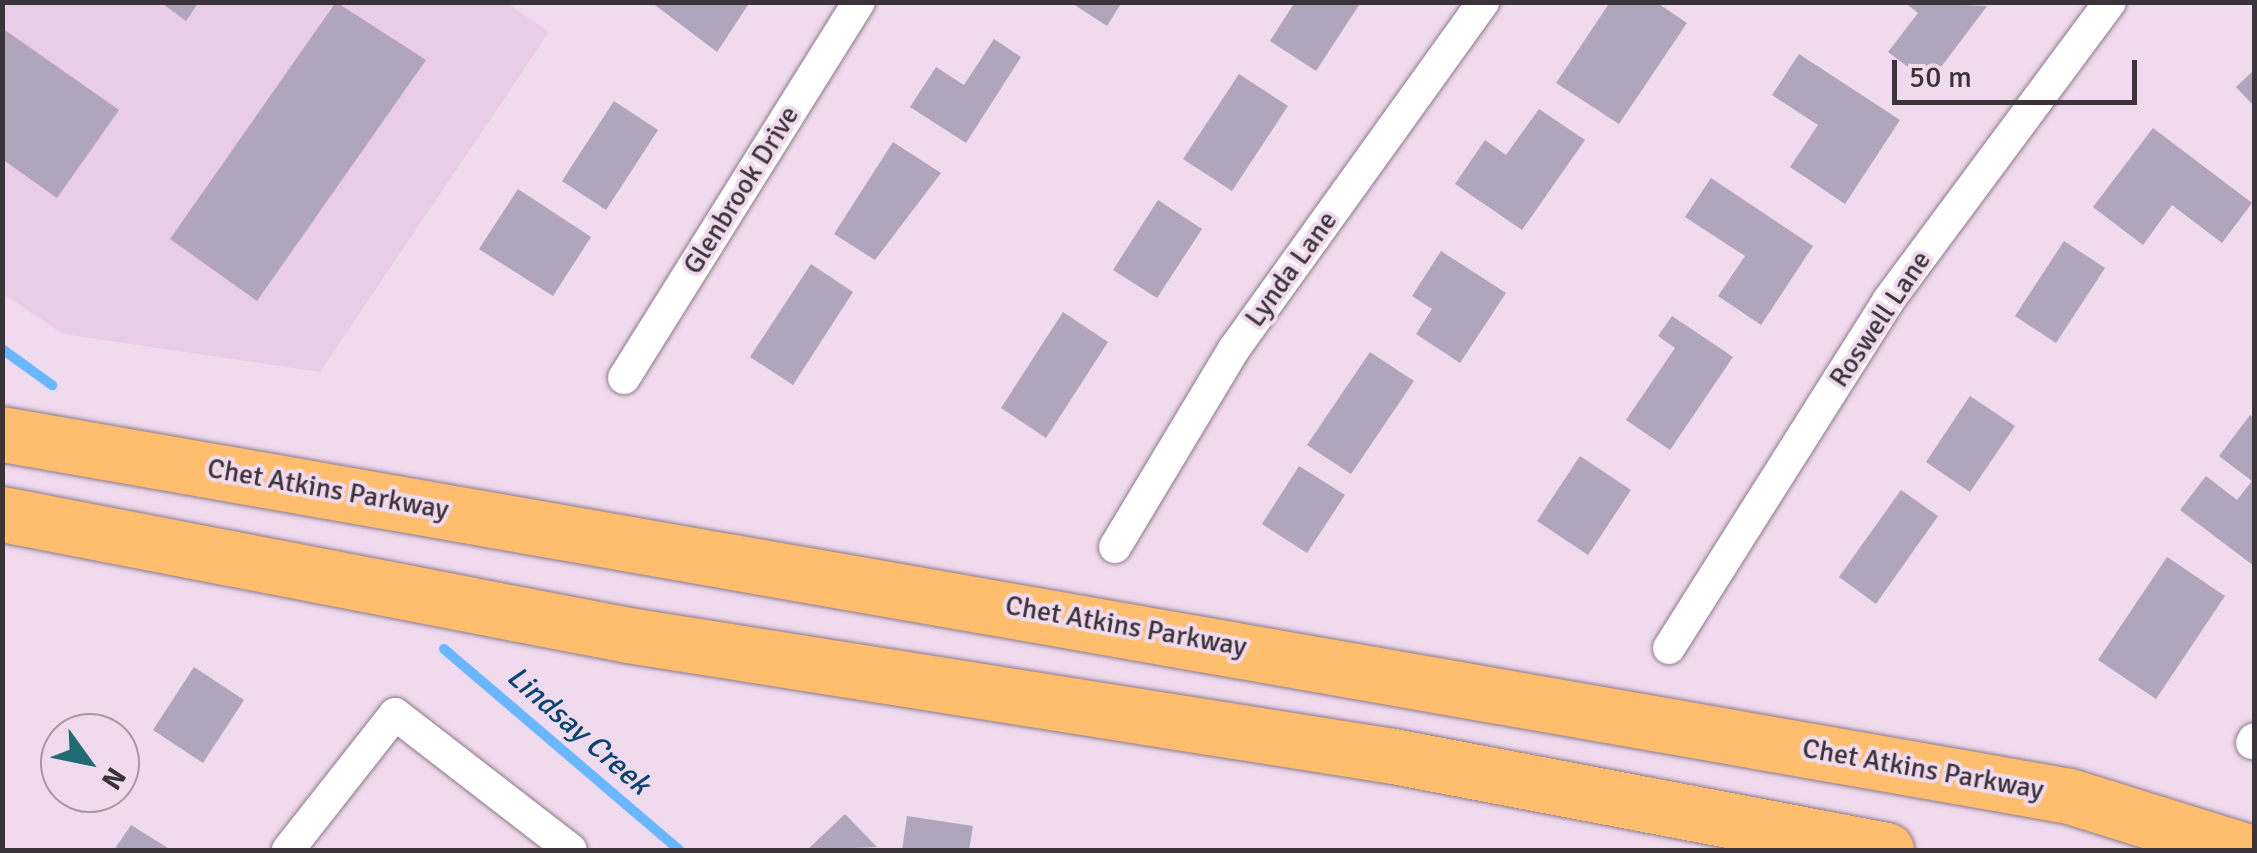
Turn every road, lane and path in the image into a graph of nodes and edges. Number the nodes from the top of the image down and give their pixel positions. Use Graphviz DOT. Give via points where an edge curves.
graph roads {
  1 [pos="859,2"];
  2 [pos="1483,2"];
  3 [pos="2110,2"];
  4 [pos="624,378"];
  5 [pos="2,434"];
  6 [pos="2,514"];
  7 [pos="1115,547"];
  8 [pos="1669,648"];
  9 [pos="288,850"];
  10 [pos="571,850"];
  11 [pos="1886,850"];
  12 [pos="2242,850"];
  1 -- 4 [label="street, Glenbrook Drive"];
  2 -- 7 [label="street, Lynda Lane" via="1234,349"];
  3 -- 8 [label="street, Roswell Lane" via="1888,301"];
  5 -- 12 [label="highway, Chet Atkins Parkway" via="2069,796"];
  6 -- 11 [label="highway" via="628,635 1393,756"];
  9 -- 10 [label="street" via="395,714"];
}
